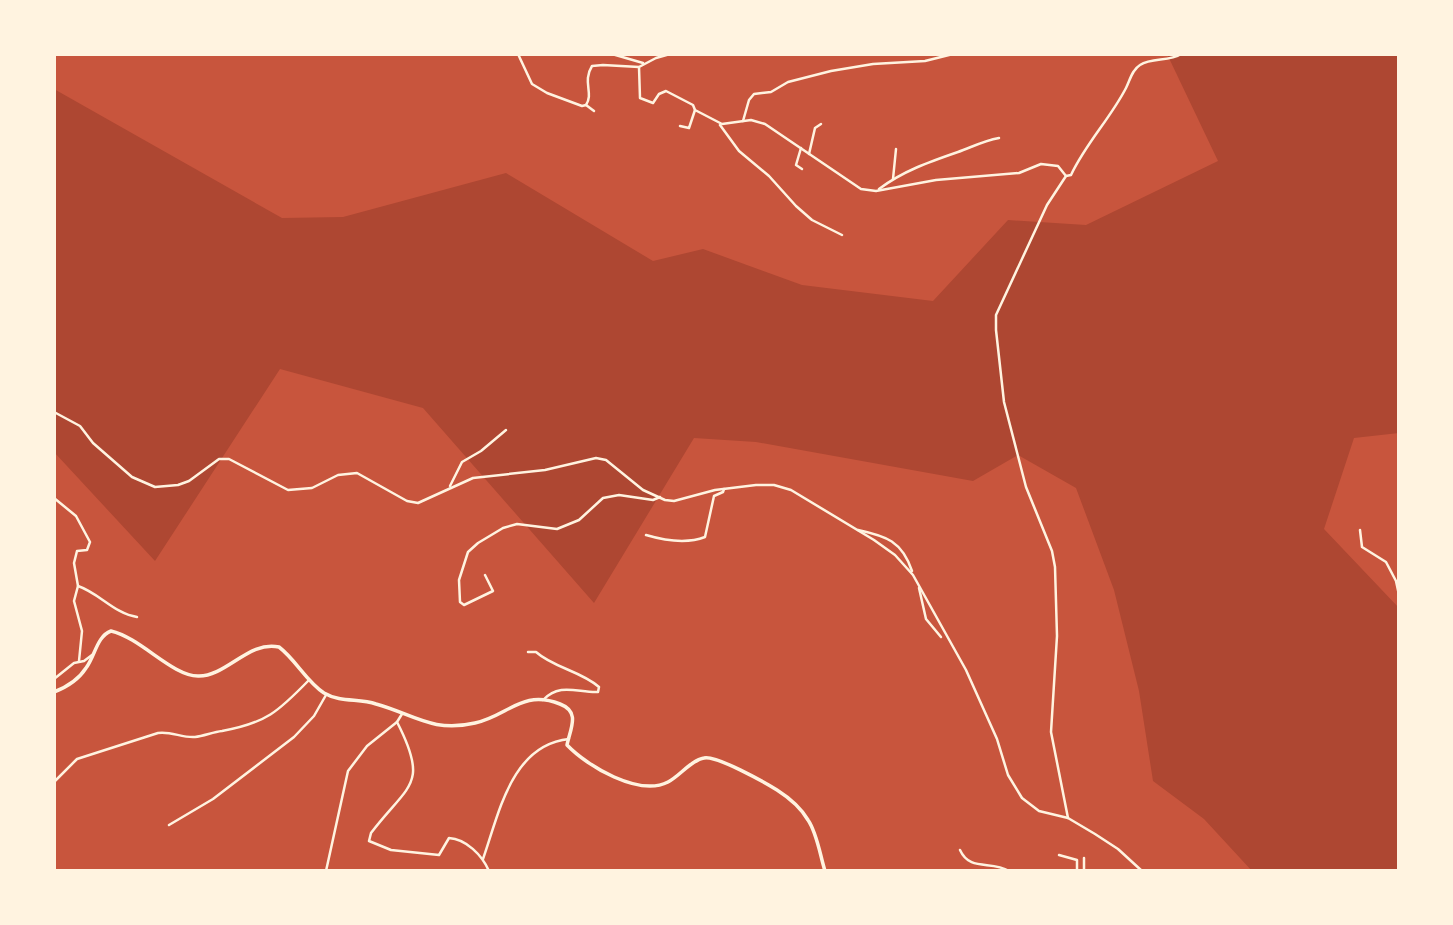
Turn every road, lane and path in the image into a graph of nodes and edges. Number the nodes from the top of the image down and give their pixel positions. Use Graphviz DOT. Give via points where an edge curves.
graph roads {
  1 [pos="518,54"];
  2 [pos="612,54"];
  3 [pos="671,54"];
  4 [pos="679,54"];
  5 [pos="953,54"];
  6 [pos="1181,54"];
  7 [pos="644,63"];
  8 [pos="639,67"];
  9 [pos="586,105"];
  10 [pos="695,110"];
  11 [pos="594,111"];
  12 [pos="743,121"];
  13 [pos="718,123"];
  14 [pos="821,124"];
  15 [pos="680,126"];
  16 [pos="999,138"];
  17 [pos="800,148"];
  18 [pos="896,149"];
  19 [pos="809,154"];
  20 [pos="802,169"];
  21 [pos="1066,176"];
  22 [pos="893,179"];
  23 [pos="876,191"];
  24 [pos="842,235"];
  25 [pos="54,412"];
  26 [pos="506,430"];
  27 [pos="450,486"];
  28 [pos="724,489"];
  29 [pos="660,497"];
  30 [pos="54,498"];
  31 [pos="856,530"];
  32 [pos="1360,530"];
  33 [pos="646,535"];
  34 [pos="485,575"];
  35 [pos="913,575"];
  36 [pos="919,585"];
  37 [pos="78,586"];
  38 [pos="1399,595"];
  39 [pos="137,617"];
  40 [pos="941,637"];
  41 [pos="95,651"];
  42 [pos="528,652"];
  43 [pos="79,661"];
  44 [pos="54,679"];
  45 [pos="309,680"];
  46 [pos="54,692"];
  47 [pos="327,694"];
  48 [pos="543,699"];
  49 [pos="402,714"];
  50 [pos="397,722"];
  51 [pos="569,739"];
  52 [pos="54,782"];
  53 [pos="1068,818"];
  54 [pos="169,825"];
  55 [pos="960,850"];
  56 [pos="1059,855"];
  57 [pos="1084,858"];
  58 [pos="483,859"];
  59 [pos="979,865"];
  60 [pos="326,871"];
  61 [pos="489,871"];
  62 [pos="825,871"];
  63 [pos="979,871"];
  64 [pos="1009,871"];
  65 [pos="1077,871"];
  66 [pos="1084,871"];
  67 [pos="1142,871"];
  1 -- 9 [label="street" via="532,84"];
  2 -- 7 [label="street"];
  3 -- 4 [label="street"];
  3 -- 7 [label="street"];
  5 -- 12 [label="street" via="925,61 853,66 801,78 771,92 754,94"];
  6 -- 21 [label="street" via="1145,63 1134,71 1118,104"];
  7 -- 8 [label="street"];
  8 -- 9 [label="street" via="592,66"];
  8 -- 10 [label="street" via="640,98 653,103 666,91"];
  9 -- 11 [label="street"];
  10 -- 13 [label="street"];
  10 -- 15 [label="street" via="689,128"];
  12 -- 13 [label="street"];
  12 -- 17 [label="street" via="765,124"];
  13 -- 24 [label="street" via="739,151 796,206"];
  14 -- 19 [label="street" via="815,128"];
  16 -- 22 [label="street" via="933,159"];
  17 -- 19 [label="street"];
  17 -- 20 [label="street" via="796,165"];
  18 -- 22 [label="street"];
  19 -- 23 [label="street" via="849,183"];
  21 -- 23 [label="street" via="1058,166 1041,164 1019,173"];
  21 -- 53 [label="street" via="998,309 996,322 1002,394 1026,487 1055,567 1057,636 1051,732"];
  22 -- 23 [label="street"];
  25 -- 27 [label="street" via="80,426 132,477 155,487 189,481 224,458 288,490 312,488 349,473 367,477 412,502 423,502"];
  26 -- 27 [label="street" via="462,463"];
  27 -- 29 [label="street" via="596,458"];
  28 -- 29 [label="street" via="674,501"];
  28 -- 31 [label="street" via="764,485 791,490"];
  28 -- 33 [label="street" via="714,496 705,537 664,540"];
  29 -- 34 [label="street" via="603,498 573,524 557,529 508,525 468,552 459,580 460,602 464,605 493,591"];
  30 -- 37 [label="street" via="76,516 89,539 88,548 74,557"];
  31 -- 35 [label="street" via="889,551"];
  31 -- 35 [label="street" via="892,539"];
  32 -- 38 [label="street" via="1362,547 1386,562"];
  35 -- 36 [label="street"];
  36 -- 40 [label="street" via="926,619"];
  36 -- 53 [label="street" via="966,670 1012,785 1039,811"];
  37 -- 39 [label="street"];
  37 -- 43 [label="street" via="74,601 82,631"];
  41 -- 43 [label="street"];
  41 -- 45 [label="street" via="105,633 117,632 182,671 199,676 261,647 274,646"];
  41 -- 46 [label="street" via="81,674"];
  42 -- 48 [label="street" via="536,652 599,687 598,692 564,688"];
  43 -- 44 [label="street"];
  45 -- 47 [label="street"];
  45 -- 52 [label="street" via="284,705 251,726 197,737 158,733 78,759"];
  47 -- 49 [label="street" via="375,703"];
  47 -- 54 [label="street" via="294,737 213,799"];
  48 -- 49 [label="street" via="519,702 469,724 432,724"];
  48 -- 51 [label="street" via="572,713"];
  49 -- 50 [label="street"];
  50 -- 58 [label="street" via="414,758 414,771 405,792 374,828 369,841 391,850 439,855 449,838 454,838"];
  50 -- 60 [label="street" via="366,746 348,771"];
  51 -- 58 [label="street" via="538,749 519,769"];
  51 -- 62 [label="street" via="568,745 584,760 638,785 666,783 698,760 713,757 777,790 805,816"];
  53 -- 67 [label="street" via="1118,849"];
  55 -- 59 [label="street" via="964,859"];
  56 -- 65 [label="street" via="1077,860"];
  57 -- 66 [label="street"];
  58 -- 61 [label="street"];
  59 -- 63 [label="street"];
  59 -- 64 [label="street"];
}
